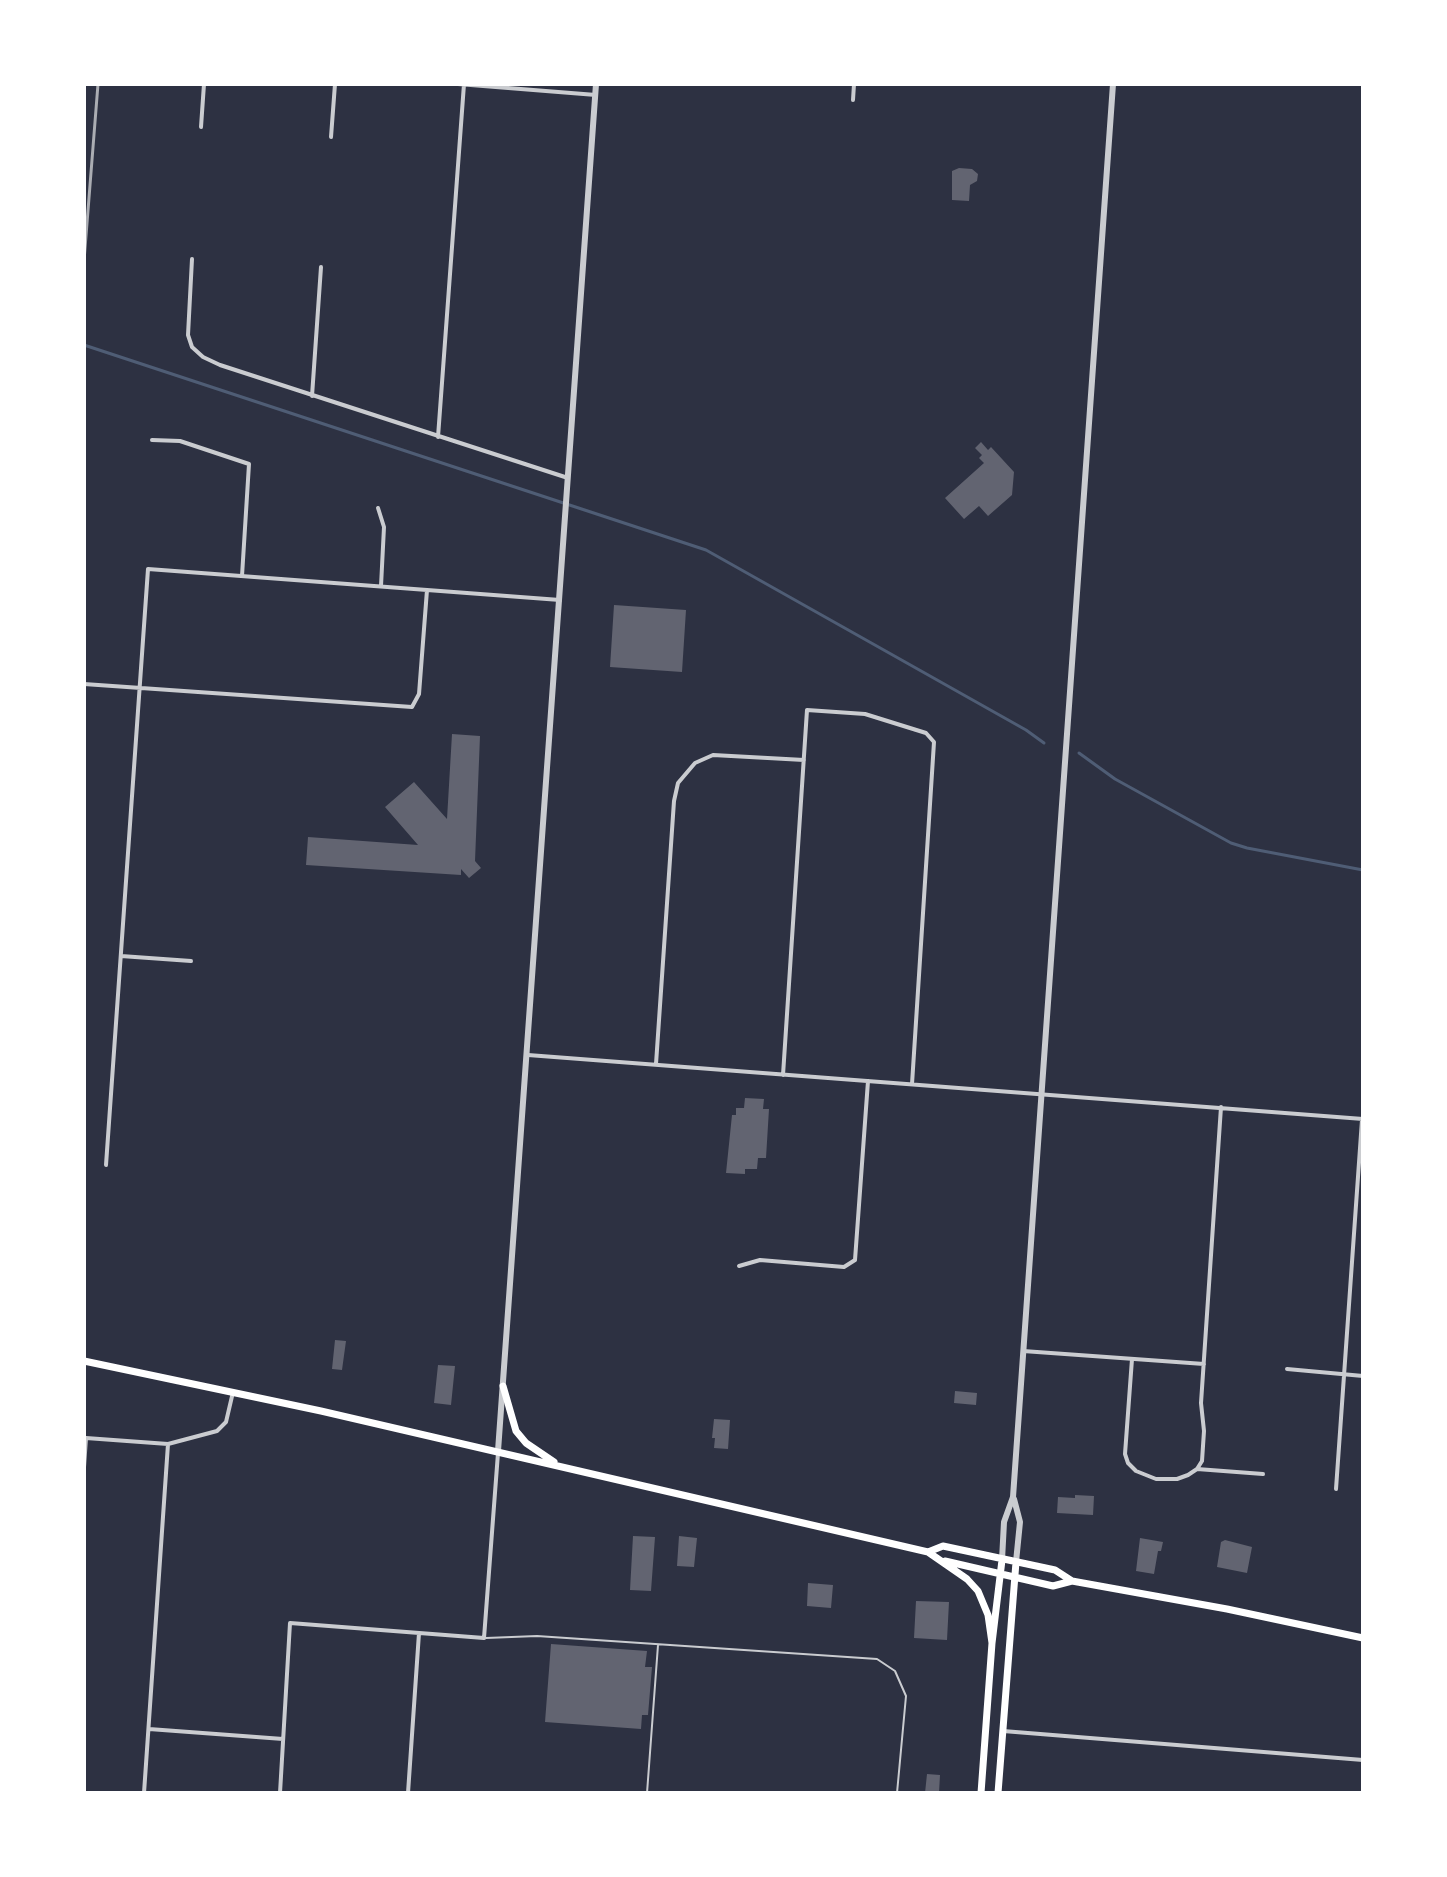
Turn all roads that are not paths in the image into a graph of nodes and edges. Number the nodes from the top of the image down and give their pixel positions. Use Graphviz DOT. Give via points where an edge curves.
graph roads {
  1 [pos="204,84"];
  2 [pos="335,84"];
  3 [pos="458,84"];
  4 [pos="464,84"];
  5 [pos="596,84"];
  6 [pos="854,84"];
  7 [pos="1113,84"];
  8 [pos="596,95"];
  9 [pos="853,100"];
  10 [pos="201,127"];
  11 [pos="331,137"];
  12 [pos="192,259"];
  13 [pos="321,267"];
  14 [pos="312,396"];
  15 [pos="438,437"];
  16 [pos="152,440"];
  17 [pos="568,478"];
  18 [pos="378,508"];
  19 [pos="242,576"];
  20 [pos="381,586"];
  21 [pos="427,590"];
  22 [pos="560,600"];
  23 [pos="84,684"];
  24 [pos="140,688"];
  25 [pos="804,760"];
  26 [pos="121,956"];
  27 [pos="191,961"];
  28 [pos="528,1055"];
  29 [pos="656,1064"];
  30 [pos="783,1075"];
  31 [pos="868,1081"];
  32 [pos="912,1084"];
  33 [pos="1040,1094"];
  34 [pos="1221,1107"];
  35 [pos="1363,1119"];
  36 [pos="106,1165"];
  37 [pos="739,1266"];
  38 [pos="1022,1351"];
  39 [pos="1132,1359"];
  40 [pos="84,1361"];
  41 [pos="1204,1364"];
  42 [pos="1287,1369"];
  43 [pos="1344,1374"];
  44 [pos="1363,1376"];
  45 [pos="503,1386"];
  46 [pos="233,1392"];
  47 [pos="168,1444"];
  48 [pos="498,1451"];
  49 [pos="559,1465"];
  50 [pos="84,1467"];
  51 [pos="1197,1469"];
  52 [pos="1263,1474"];
  53 [pos="1336,1489"];
  54 [pos="1013,1497"];
  55 [pos="928,1552"];
  56 [pos="939,1560"];
  57 [pos="1002,1560"];
  58 [pos="1016,1562"];
  59 [pos="1000,1575"];
  60 [pos="1014,1578"];
  61 [pos="1072,1581"];
  62 [pos="419,1633"];
  63 [pos="484,1638"];
  64 [pos="1363,1638"];
  65 [pos="992,1643"];
  66 [pos="658,1644"];
  67 [pos="149,1729"];
  68 [pos="1002,1731"];
  69 [pos="283,1739"];
  70 [pos="1363,1760"];
  71 [pos="144,1793"];
  72 [pos="280,1793"];
  73 [pos="408,1793"];
  74 [pos="647,1793"];
  75 [pos="897,1793"];
  76 [pos="981,1793"];
  77 [pos="998,1793"];
  1 -- 10 [label="street"];
  2 -- 11 [label="street"];
  3 -- 4 [label="street"];
  4 -- 8 [label="street"];
  4 -- 15 [label="street"];
  5 -- 8 [label="street"];
  6 -- 9 [label="street"];
  7 -- 33 [label="street"];
  8 -- 17 [label="street"];
  12 -- 14 [label="street" via="187,328 192,347 220,365"];
  13 -- 14 [label="street"];
  14 -- 15 [label="street"];
  15 -- 17 [label="street"];
  16 -- 19 [label="street" via="180,441 249,464"];
  17 -- 22 [label="street"];
  18 -- 20 [label="street" via="384,527"];
  19 -- 20 [label="street"];
  19 -- 24 [label="street" via="148,569"];
  20 -- 21 [label="street"];
  21 -- 22 [label="street"];
  21 -- 24 [label="street" via="419,694 412,707"];
  22 -- 28 [label="street"];
  23 -- 24 [label="street"];
  24 -- 26 [label="street"];
  25 -- 29 [label="street" via="713,755 687,770 678,783"];
  25 -- 30 [label="street"];
  25 -- 32 [label="street" via="807,710 871,715 933,738"];
  26 -- 27 [label="street"];
  26 -- 36 [label="street"];
  28 -- 29 [label="street"];
  28 -- 45 [label="street"];
  29 -- 30 [label="street"];
  30 -- 31 [label="street"];
  31 -- 32 [label="street"];
  31 -- 37 [label="street" via="853,1262 844,1267 760,1260"];
  32 -- 33 [label="street"];
  33 -- 34 [label="street"];
  33 -- 38 [label="street"];
  34 -- 35 [label="street"];
  34 -- 41 [label="street"];
  35 -- 43 [label="street"];
  38 -- 39 [label="street"];
  38 -- 54 [label="street"];
  39 -- 41 [label="street"];
  39 -- 51 [label="street" via="1128,1463 1144,1476 1165,1480"];
  40 -- 46 [label="main road"];
  41 -- 51 [label="street" via="1204,1431"];
  42 -- 43 [label="street"];
  43 -- 44 [label="street"];
  43 -- 53 [label="street"];
  45 -- 48 [label="street"];
  45 -- 49 [label="main road" via="516,1431"];
  46 -- 47 [label="street" via="223,1426"];
  46 -- 48 [label="main road"];
  47 -- 50 [label="street" via="86,1438"];
  47 -- 67 [label="street"];
  48 -- 49 [label="main road"];
  48 -- 63 [label="street"];
  49 -- 55 [label="main road"];
  51 -- 52 [label="street"];
  54 -- 57 [label="street" via="1004,1522"];
  54 -- 58 [label="street" via="1020,1522"];
  55 -- 56 [label="main road"];
  55 -- 57 [label="main road" via="943,1546"];
  56 -- 59 [label="main road"];
  56 -- 65 [label="main road" via="978,1591"];
  57 -- 58 [label="main road"];
  57 -- 59 [label="main road"];
  58 -- 60 [label="main road"];
  58 -- 61 [label="main road" via="1055,1570"];
  59 -- 60 [label="main road"];
  59 -- 65 [label="main road"];
  60 -- 61 [label="main road" via="1053,1586"];
  60 -- 68 [label="main road"];
  61 -- 64 [label="main road"];
  62 -- 63 [label="street"];
  62 -- 69 [label="street" via="290,1623"];
  62 -- 73 [label="street"];
  63 -- 66 [label="lane"];
  65 -- 76 [label="main road"];
  66 -- 74 [label="lane"];
  66 -- 75 [label="lane" via="883,1662 899,1678 906,1696"];
  67 -- 69 [label="street"];
  67 -- 71 [label="street"];
  68 -- 70 [label="street"];
  68 -- 77 [label="main road"];
  69 -- 72 [label="street"];
}
